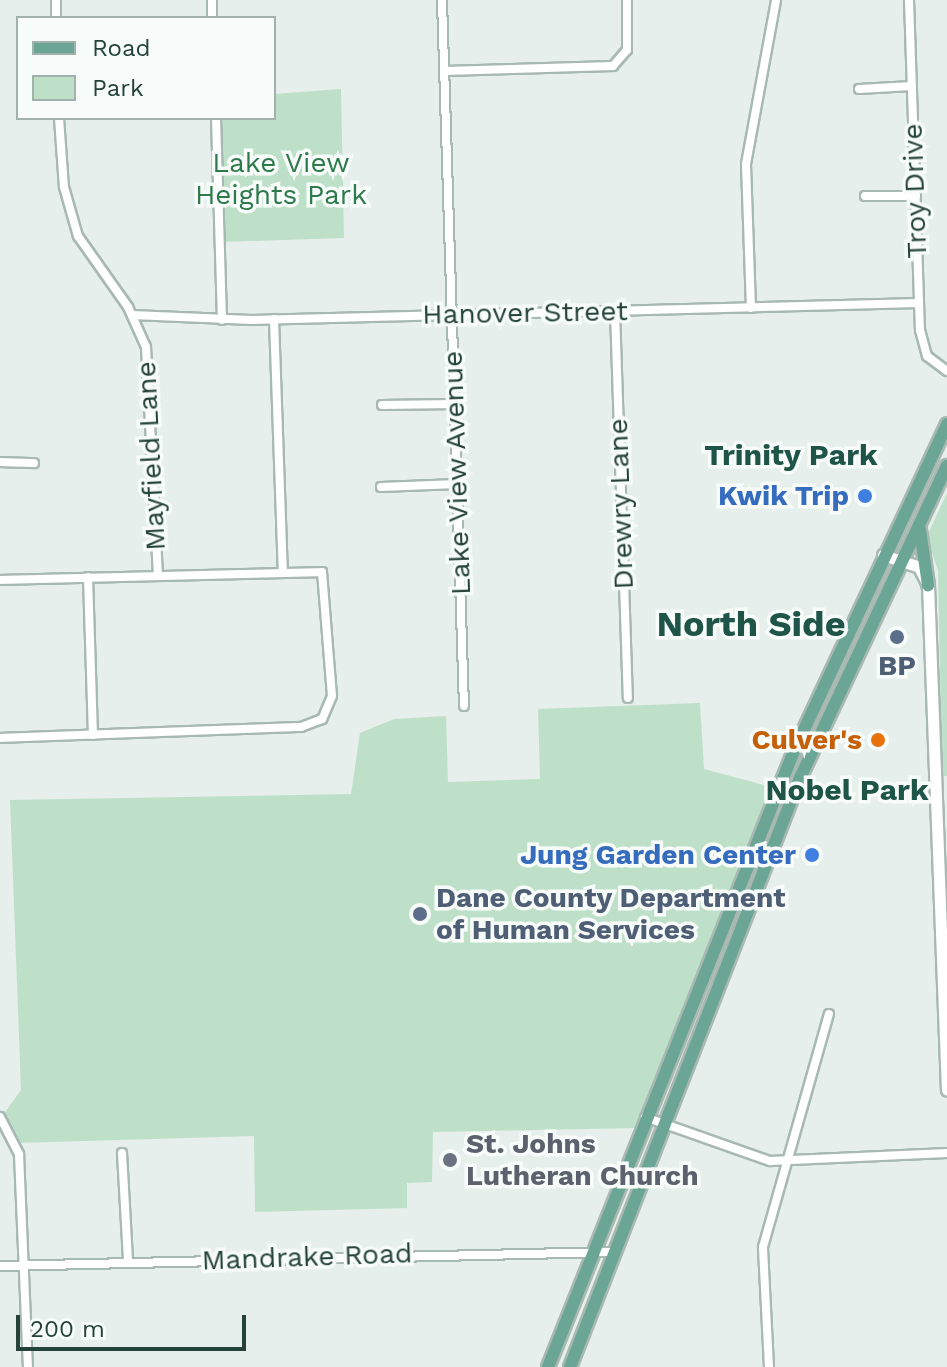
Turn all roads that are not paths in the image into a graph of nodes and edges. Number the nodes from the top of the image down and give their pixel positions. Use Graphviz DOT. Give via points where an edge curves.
graph roads {
  1 [pos="442,0"];
  2 [pos="627,0"];
  3 [pos="776,0"];
  4 [pos="909,0"];
  5 [pos="445,71"];
  6 [pos="912,86"];
  7 [pos="859,89"];
  8 [pos="59,120"];
  9 [pos="216,120"];
  10 [pos="865,196"];
  11 [pos="916,196"];
  12 [pos="919,303"];
  13 [pos="751,308"];
  14 [pos="615,311"];
  15 [pos="132,315"];
  16 [pos="452,315"];
  17 [pos="274,319"];
  18 [pos="222,320"];
  19 [pos="947,371"];
  20 [pos="455,404"];
  21 [pos="382,405"];
  22 [pos="947,424"];
  23 [pos="0,462"];
  24 [pos="34,463"];
  25 [pos="947,466"];
  26 [pos="457,484"];
  27 [pos="937,485"];
  28 [pos="381,487"];
  29 [pos="883,555"];
  30 [pos="901,559"];
  31 [pos="283,572"];
  32 [pos="158,576"];
  33 [pos="88,577"];
  34 [pos="0,580"];
  35 [pos="928,585"];
  36 [pos="835,662"];
  37 [pos="628,698"];
  38 [pos="464,706"];
  39 [pos="93,735"];
  40 [pos="0,738"];
  41 [pos="811,755"];
  42 [pos="941,784"];
  43 [pos="829,1014"];
  44 [pos="947,1077"];
  45 [pos="947,1090"];
  46 [pos="0,1117"];
  47 [pos="645,1117"];
  48 [pos="664,1124"];
  49 [pos="122,1153"];
  50 [pos="947,1153"];
  51 [pos="788,1161"];
  52 [pos="592,1250"];
  53 [pos="614,1252"];
  54 [pos="128,1262"];
  55 [pos="24,1265"];
  56 [pos="0,1266"];
  57 [pos="28,1367"];
  58 [pos="548,1367"];
  59 [pos="570,1367"];
  60 [pos="769,1367"];
  1 -- 5 [label="street, Lake View Avenue"];
  2 -- 5 [label="street" via="622,60"];
  3 -- 13 [label="street" via="746,164"];
  4 -- 6 [label="street, Troy Drive"];
  5 -- 16 [label="street, Lake View Avenue"];
  6 -- 7 [label="street"];
  6 -- 11 [label="street, Troy Drive"];
  8 -- 15 [label="street, Mayfield Lane" via="64,187 78,236"];
  9 -- 18 [label="street"];
  10 -- 11 [label="street"];
  11 -- 12 [label="street, Troy Drive"];
  12 -- 13 [label="street, Hanover Street"];
  12 -- 19 [label="street, Troy Drive" via="925,351"];
  13 -- 14 [label="street, Hanover Street"];
  14 -- 16 [label="street, Hanover Street"];
  14 -- 37 [label="street, Drewry Lane"];
  15 -- 18 [label="street, Hanover Street"];
  15 -- 32 [label="street, Mayfield Lane" via="151,391"];
  16 -- 17 [label="street, Hanover Street"];
  16 -- 20 [label="street, Lake View Avenue"];
  17 -- 18 [label="street, Hanover Street"];
  17 -- 31 [label="street"];
  20 -- 21 [label="street"];
  20 -- 26 [label="street, Lake View Avenue"];
  22 -- 29 [label="main road"];
  23 -- 24 [label="street"];
  25 -- 27 [label="main road"];
  26 -- 28 [label="street"];
  26 -- 38 [label="street, Lake View Avenue"];
  27 -- 30 [label="main road"];
  27 -- 35 [label="main road" via="918,542"];
  29 -- 30 [label="street"];
  29 -- 36 [label="main road"];
  30 -- 35 [label="street" via="921,570"];
  30 -- 41 [label="main road"];
  31 -- 32 [label="street"];
  31 -- 39 [label="street" via="326,574 332,696 325,715 296,728"];
  32 -- 33 [label="street"];
  33 -- 34 [label="street"];
  33 -- 39 [label="street"];
  35 -- 42 [label="street"];
  36 -- 41 [label="main road" via="807,744"];
  36 -- 47 [label="main road"];
  39 -- 40 [label="street"];
  41 -- 48 [label="main road"];
  42 -- 44 [label="street"];
  43 -- 51 [label="street"];
  44 -- 45 [label="street"];
  46 -- 55 [label="street" via="19,1154"];
  47 -- 48 [label="street"];
  47 -- 52 [label="main road"];
  48 -- 51 [label="street" via="744,1157"];
  48 -- 53 [label="main road"];
  49 -- 54 [label="street"];
  50 -- 51 [label="street"];
  51 -- 60 [label="street" via="763,1247"];
  52 -- 53 [label="street, Mandrake Road"];
  52 -- 54 [label="street, Mandrake Road"];
  52 -- 58 [label="main road"];
  53 -- 59 [label="main road"];
  54 -- 55 [label="street, Mandrake Road"];
  55 -- 56 [label="street, Mandrake Road"];
  55 -- 57 [label="street"];
}
